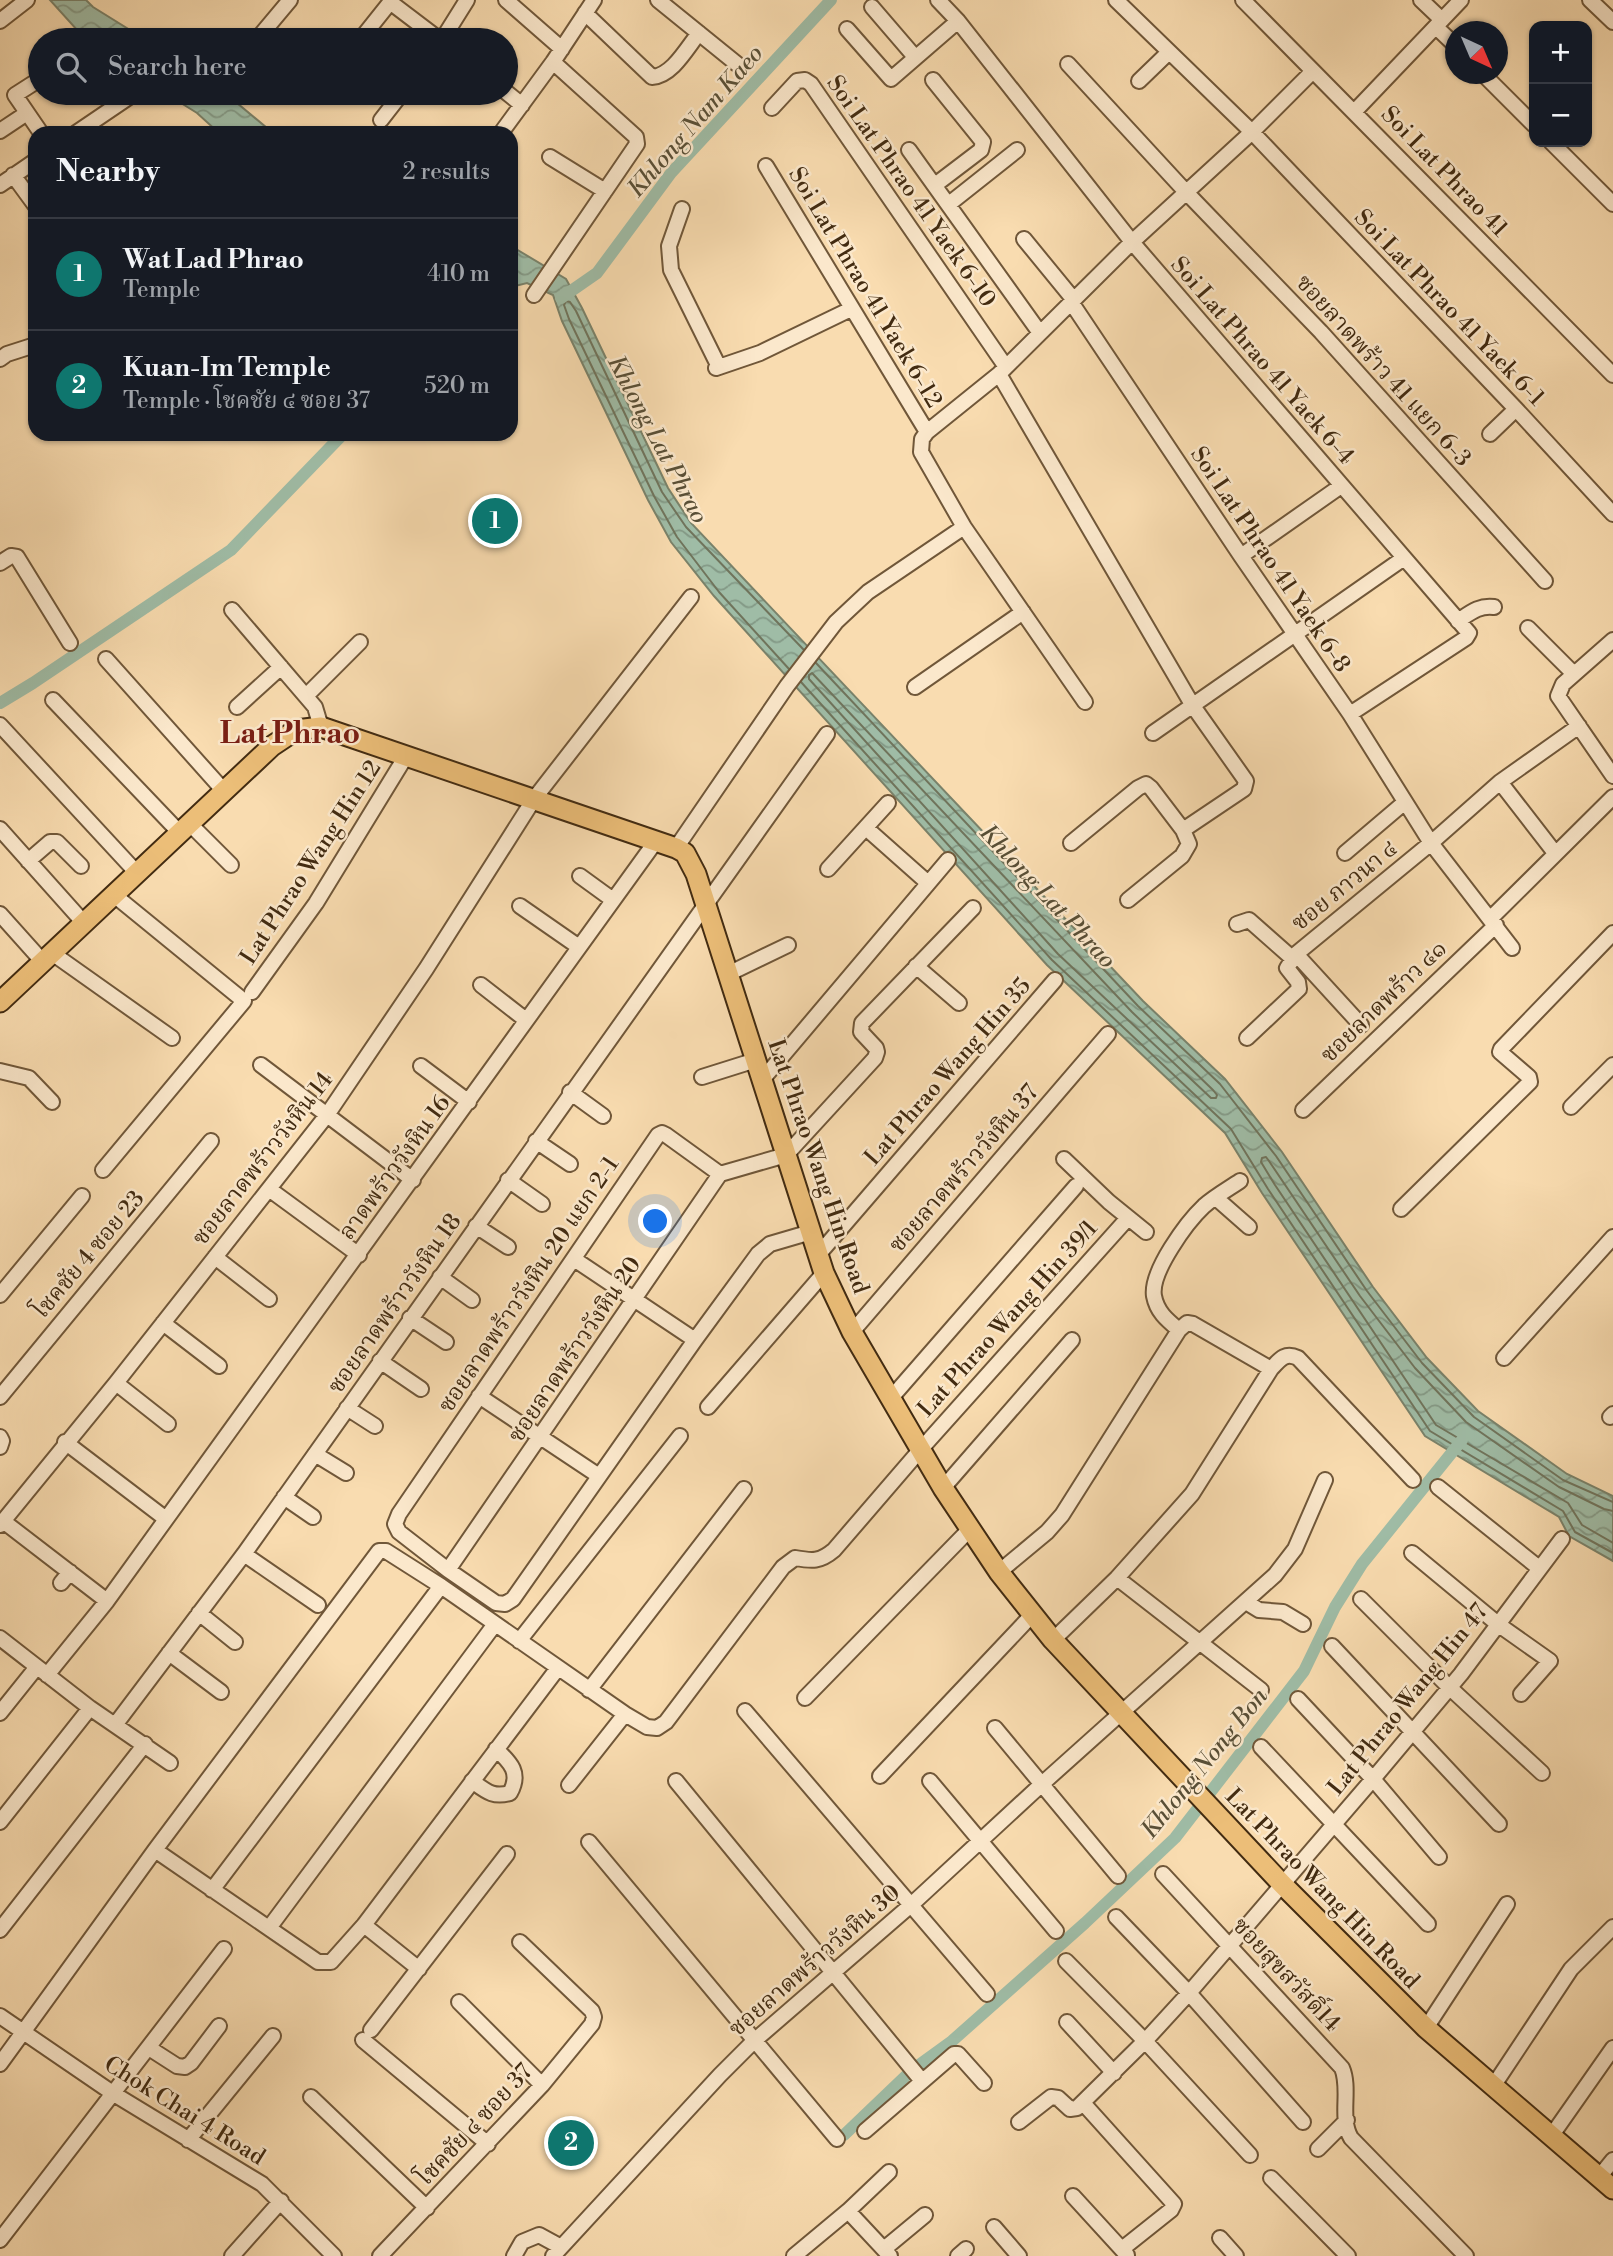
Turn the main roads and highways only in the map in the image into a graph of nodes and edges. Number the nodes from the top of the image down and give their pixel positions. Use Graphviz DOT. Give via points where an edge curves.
graph roads {
  1 [pos="2,997"];
  2 [pos="1606,2183"];
  1 -- 2 [label="main road, Lat Phrao Wang Hin Road" via="272,746 296,730 321,727 685,853 706,904 821,1264 852,1332 943,1488 999,1572 1053,1640 1282,1884 1426,2028"];
}
